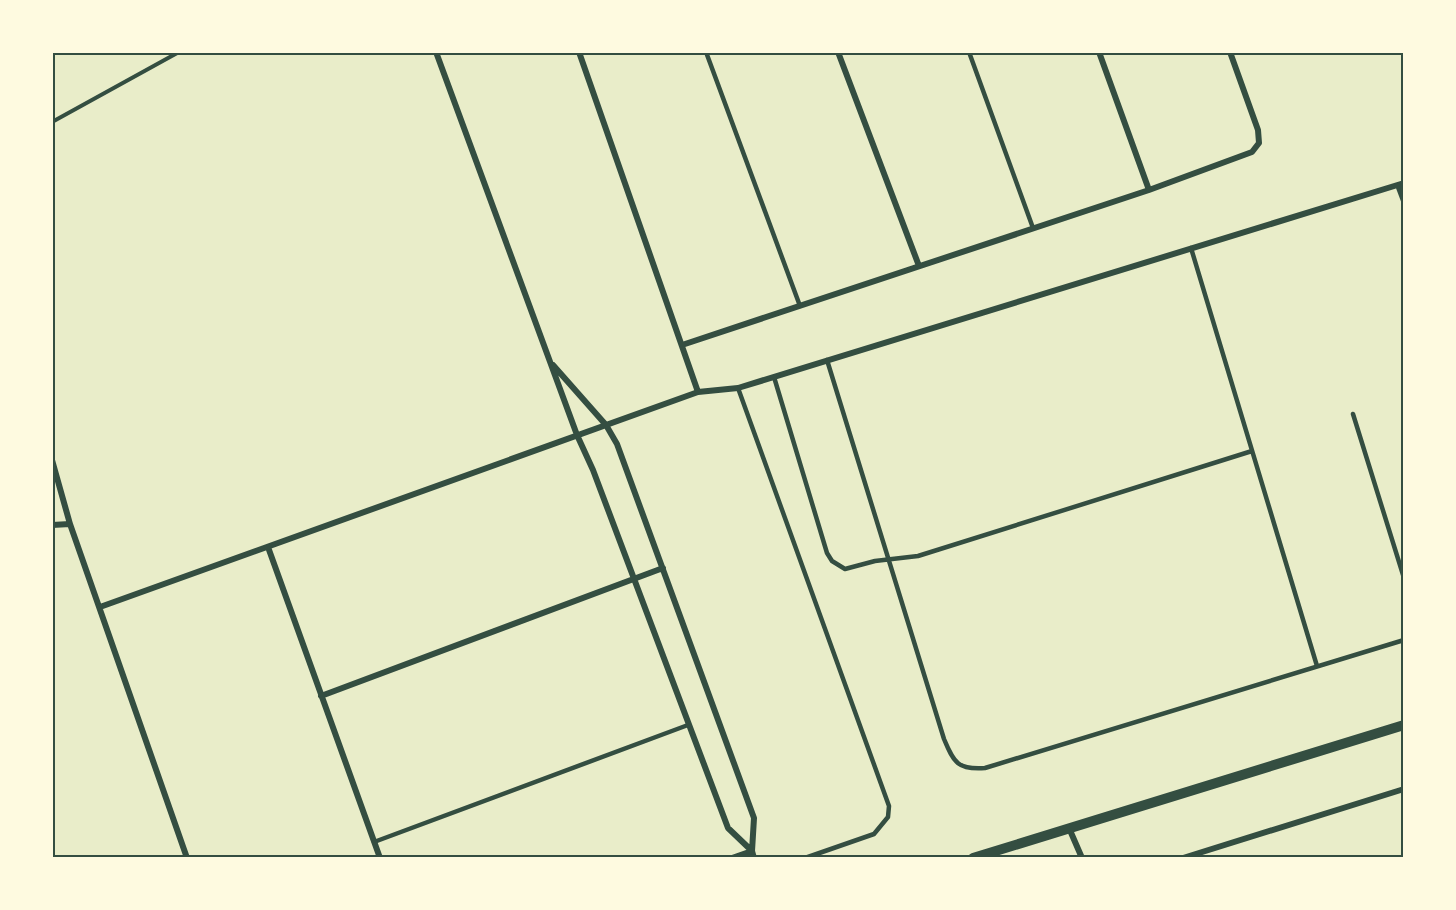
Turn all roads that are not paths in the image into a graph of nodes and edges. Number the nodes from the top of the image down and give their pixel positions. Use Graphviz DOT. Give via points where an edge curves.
graph roads {
  1 [pos="436,52"];
  2 [pos="579,52"];
  3 [pos="706,52"];
  4 [pos="838,52"];
  5 [pos="969,52"];
  6 [pos="1099,52"];
  7 [pos="1230,52"];
  8 [pos="1401,184"];
  9 [pos="1149,190"];
  10 [pos="1404,201"];
  11 [pos="1033,228"];
  12 [pos="1191,248"];
  13 [pos="919,266"];
  14 [pos="800,306"];
  15 [pos="682,345"];
  16 [pos="549,360"];
  17 [pos="827,360"];
  18 [pos="774,377"];
  19 [pos="738,388"];
  20 [pos="698,392"];
  21 [pos="1353,414"];
  22 [pos="606,425"];
  23 [pos="576,435"];
  24 [pos="1252,451"];
  25 [pos="52,460"];
  26 [pos="70,524"];
  27 [pos="52,525"];
  28 [pos="268,547"];
  29 [pos="888,559"];
  30 [pos="663,568"];
  31 [pos="1404,578"];
  32 [pos="635,579"];
  33 [pos="100,607"];
  34 [pos="1404,640"];
  35 [pos="1317,666"];
  36 [pos="321,696"];
  37 [pos="688,725"];
  38 [pos="1404,725"];
  39 [pos="1404,789"];
  40 [pos="1069,828"];
  41 [pos="374,842"];
  42 [pos="753,854"];
  43 [pos="187,858"];
  44 [pos="380,858"];
  45 [pos="732,858"];
  46 [pos="805,858"];
  47 [pos="973,858"];
  48 [pos="1082,858"];
  49 [pos="1182,858"];
  1 -- 16 [label="street"];
  2 -- 15 [label="street"];
  3 -- 14 [label="lane"];
  4 -- 13 [label="street"];
  5 -- 11 [label="lane"];
  6 -- 9 [label="street"];
  7 -- 9 [label="street" via="1259,143 1252,152"];
  8 -- 10 [label="street"];
  8 -- 12 [label="street"];
  9 -- 11 [label="street"];
  11 -- 13 [label="street"];
  12 -- 17 [label="street"];
  12 -- 24 [label="lane"];
  13 -- 14 [label="street"];
  14 -- 15 [label="street"];
  15 -- 20 [label="street"];
  16 -- 22 [label="street"];
  16 -- 23 [label="street"];
  17 -- 18 [label="street"];
  17 -- 29 [label="lane"];
  18 -- 19 [label="street"];
  18 -- 29 [label="lane" via="827,554 845,568"];
  19 -- 20 [label="street"];
  19 -- 46 [label="lane" via="889,806 888,817 874,834"];
  20 -- 22 [label="street"];
  21 -- 31 [label="lane"];
  22 -- 23 [label="street"];
  22 -- 30 [label="street" via="617,444"];
  23 -- 28 [label="street"];
  23 -- 32 [label="street"];
  24 -- 29 [label="lane" via="918,556"];
  24 -- 35 [label="lane"];
  25 -- 26 [label="street"];
  26 -- 27 [label="street"];
  26 -- 33 [label="street"];
  28 -- 33 [label="street"];
  28 -- 36 [label="street"];
  29 -- 35 [label="lane" via="944,739 957,764 968,769 985,768"];
  30 -- 32 [label="street"];
  30 -- 42 [label="street" via="754,818"];
  32 -- 36 [label="street"];
  32 -- 37 [label="street"];
  33 -- 43 [label="street"];
  34 -- 35 [label="lane"];
  36 -- 41 [label="street"];
  37 -- 41 [label="lane"];
  37 -- 42 [label="street" via="728,828"];
  38 -- 40 [label="street"];
  39 -- 49 [label="street"];
  40 -- 47 [label="street"];
  40 -- 48 [label="street"];
  41 -- 44 [label="street"];
  42 -- 45 [label="street"];
}
